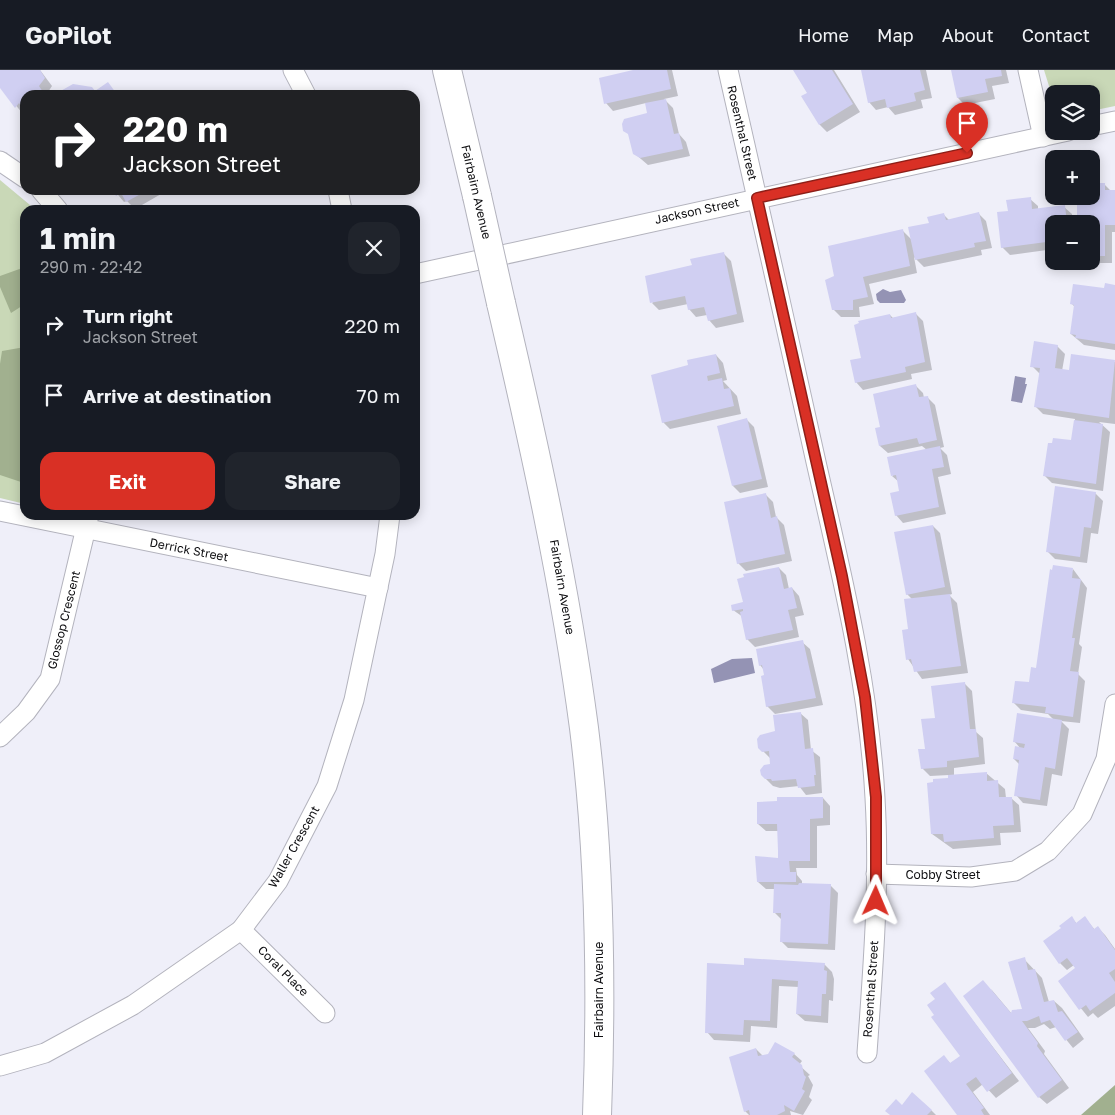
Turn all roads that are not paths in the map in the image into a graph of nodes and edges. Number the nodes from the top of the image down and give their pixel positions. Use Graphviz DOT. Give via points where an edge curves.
graph roads {
  1 [pos="293,70"];
  2 [pos="448,70"];
  3 [pos="728,70"];
  4 [pos="1028,70"];
  5 [pos="303,90"];
  6 [pos="1115,121"];
  7 [pos="1100,124"];
  8 [pos="1043,136"];
  9 [pos="0,161"];
  10 [pos="20,175"];
  11 [pos="45,195"];
  12 [pos="757,198"];
  13 [pos="54,205"];
  14 [pos="420,273"];
  15 [pos="0,511"];
  16 [pos="20,514"];
  17 [pos="72,520"];
  18 [pos="389,520"];
  19 [pos="88,522"];
  20 [pos="378,588"];
  21 [pos="1115,704"];
  22 [pos="0,737"];
  23 [pos="876,874"];
  24 [pos="242,930"];
  25 [pos="325,1013"];
  26 [pos="867,1053"];
  27 [pos="0,1066"];
  28 [pos="597,1115"];
  1 -- 5 [label="street"];
  2 -- 28 [label="main road, Fairbairn Avenue, bridge" via="548,510 584,730 597,887 600,1026"];
  3 -- 12 [label="street, Rosenthal Street"];
  4 -- 8 [label="street"];
  6 -- 7 [label="street"];
  8 -- 12 [label="street, Jackson Street"];
  9 -- 10 [label="street"];
  11 -- 13 [label="street"];
  12 -- 14 [label="street, Jackson Street"];
  12 -- 23 [label="street, Rosenthal Street" via="842,576 865,697 876,797"];
  15 -- 16 [label="street, Derrick Street"];
  17 -- 19 [label="street, Derrick Street"];
  18 -- 20 [label="street, Waller Crescent"];
  19 -- 20 [label="street, Derrick Street"];
  19 -- 22 [label="street, Glossop Crescent" via="50,679 26,712"];
  20 -- 24 [label="street, Waller Crescent" via="354,700 327,786 278,881"];
  21 -- 23 [label="street, Cobby Street" via="1106,758 1082,814 1048,851 1015,871 970,876"];
  23 -- 26 [label="street, Rosenthal Street"];
  24 -- 25 [label="street, Coral Place"];
  24 -- 27 [label="street, Waller Crescent" via="113,1017 45,1053"];
}
